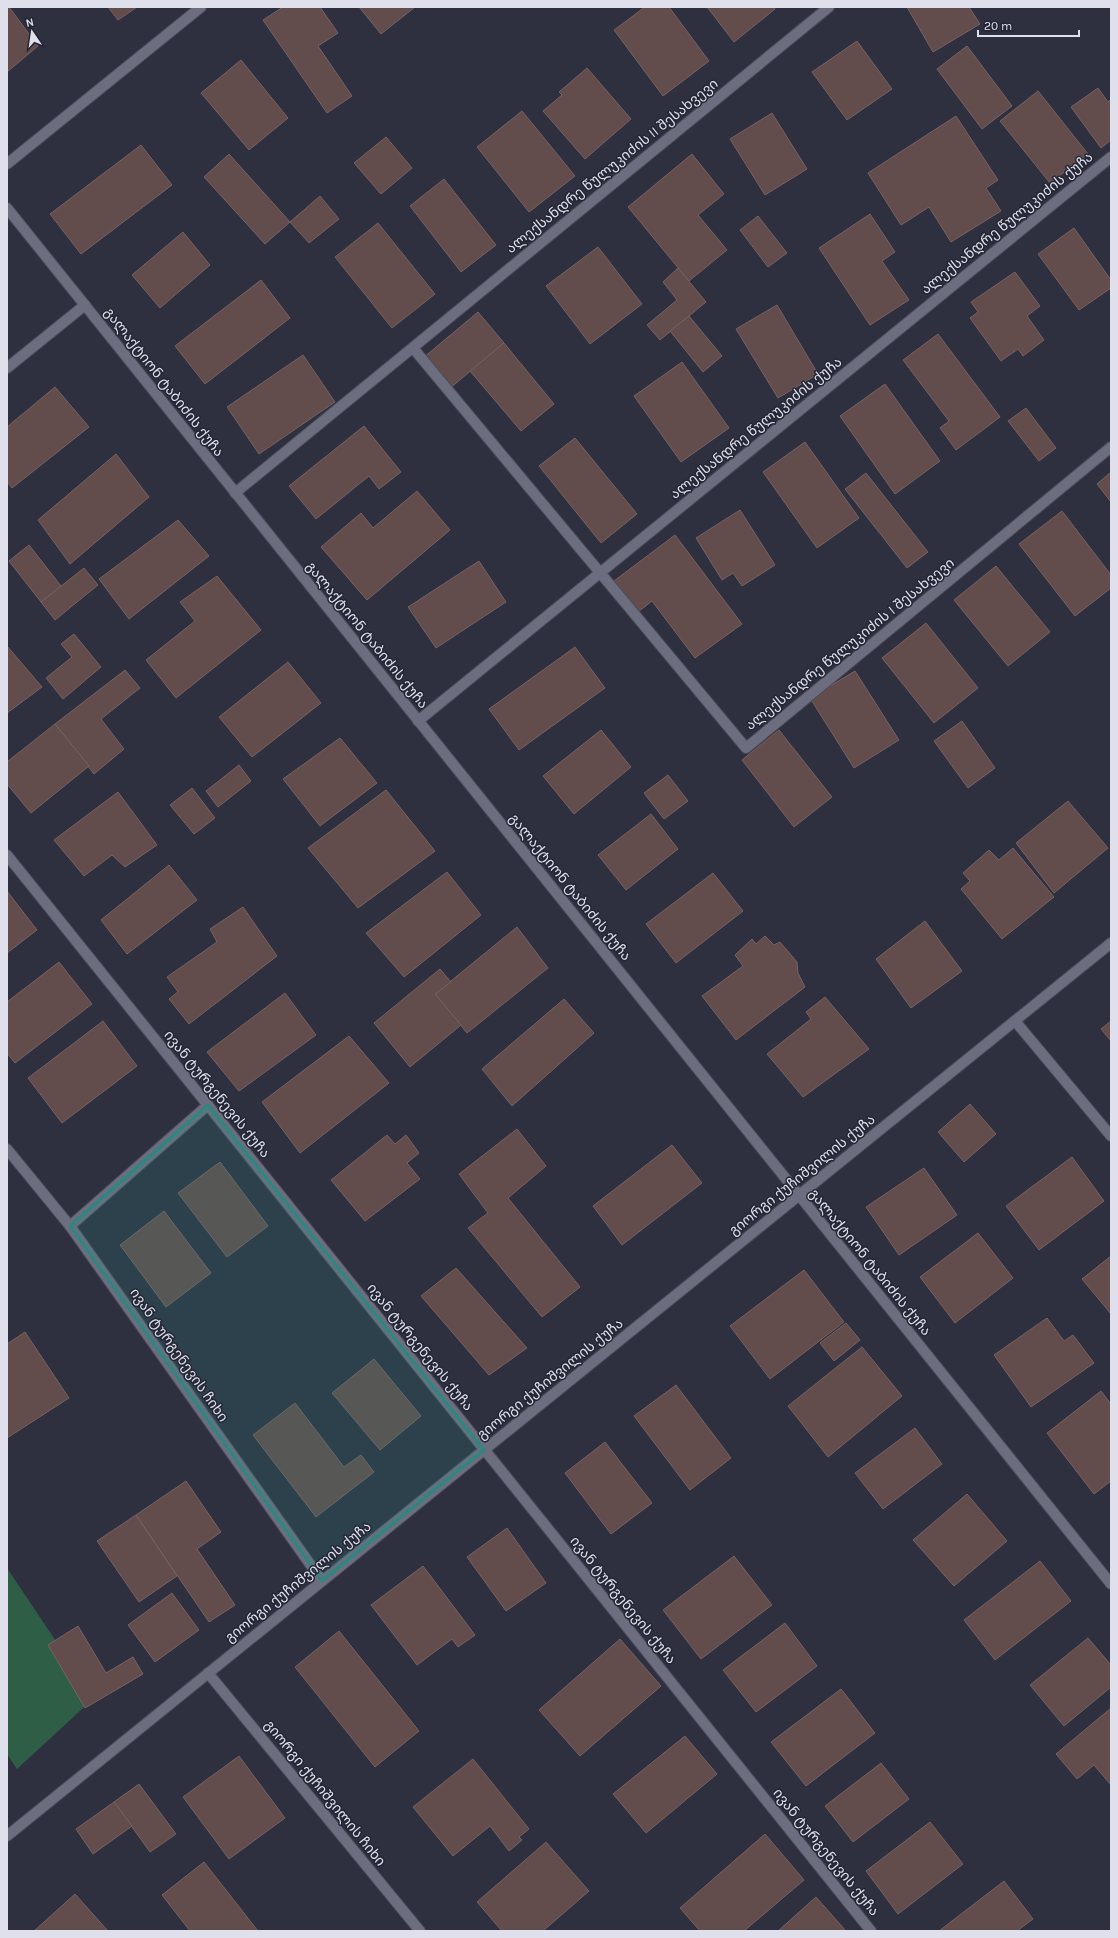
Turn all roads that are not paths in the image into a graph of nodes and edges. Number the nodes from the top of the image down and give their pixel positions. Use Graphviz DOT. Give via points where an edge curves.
graph roads {
  1 [pos="201,7"];
  2 [pos="829,7"];
  3 [pos="1111,157"];
  4 [pos="7,164"];
  5 [pos="7,208"];
  6 [pos="85,305"];
  7 [pos="413,348"];
  8 [pos="7,368"];
  9 [pos="1111,447"];
  10 [pos="235,493"];
  11 [pos="600,573"];
  12 [pos="418,721"];
  13 [pos="7,855"];
  14 [pos="1111,944"];
  15 [pos="1015,1021"];
  16 [pos="208,1105"];
  17 [pos="1111,1136"];
  18 [pos="7,1149"];
  19 [pos="799,1196"];
  20 [pos="70,1226"];
  21 [pos="484,1450"];
  22 [pos="322,1581"];
  23 [pos="1111,1584"];
  24 [pos="208,1673"];
  25 [pos="7,1836"];
  26 [pos="420,1931"];
  27 [pos="872,1931"];
  1 -- 4 [label="street"];
  2 -- 7 [label="street, ალექსანდრე წულუკიძის II შესახვევი"];
  3 -- 11 [label="street, ალექსანდრე წულუკიძის ქუჩა"];
  5 -- 6 [label="street, გალაქტიონ ტაბიძის ქუჩა"];
  6 -- 8 [label="street"];
  6 -- 10 [label="street, გალაქტიონ ტაბიძის ქუჩა"];
  7 -- 10 [label="street, ალექსანდრე წულუკიძის II შესახვევი"];
  7 -- 11 [label="street"];
  9 -- 11 [label="street, ალექსანდრე წულუკიძის I შესახვევი" via="746,748"];
  10 -- 12 [label="street, გალაქტიონ ტაბიძის ქუჩა"];
  11 -- 12 [label="street, ალექსანდრე წულუკიძის ქუჩა"];
  12 -- 19 [label="street, გალაქტიონ ტაბიძის ქუჩა"];
  13 -- 16 [label="street, ივან ტურგენევის ქუჩა"];
  14 -- 15 [label="street, გიორგი ქუჩიშვილის ქუჩა"];
  15 -- 17 [label="street"];
  15 -- 19 [label="street, გიორგი ქუჩიშვილის ქუჩა"];
  16 -- 20 [label="street"];
  16 -- 21 [label="street, ივან ტურგენევის ქუჩა"];
  18 -- 20 [label="street, ივან ტურგენევის ჩიხი"];
  19 -- 21 [label="street, გიორგი ქუჩიშვილის ქუჩა"];
  19 -- 23 [label="street, გალაქტიონ ტაბიძის ქუჩა"];
  20 -- 22 [label="street, ივან ტურგენევის ჩიხი"];
  21 -- 22 [label="street, გიორგი ქუჩიშვილის ქუჩა"];
  21 -- 27 [label="street, ივან ტურგენევის ქუჩა"];
  22 -- 24 [label="street, გიორგი ქუჩიშვილის ქუჩა"];
  24 -- 25 [label="street, გიორგი ქუჩიშვილის ქუჩა"];
  24 -- 26 [label="street, გიორგი ქუჩიშვილის ჩიხი"];
}
